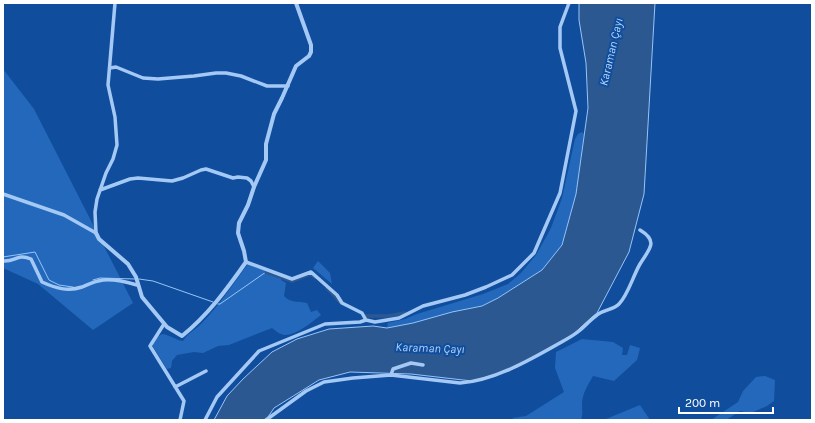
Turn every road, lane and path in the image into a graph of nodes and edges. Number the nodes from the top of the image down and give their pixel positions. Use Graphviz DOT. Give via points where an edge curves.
graph roads {
  1 [pos="115,3"];
  2 [pos="296,3"];
  3 [pos="569,3"];
  4 [pos="110,68"];
  5 [pos="288,86"];
  6 [pos="254,187"];
  7 [pos="100,190"];
  8 [pos="3,194"];
  9 [pos="640,230"];
  10 [pos="96,233"];
  11 [pos="3,261"];
  12 [pos="246,262"];
  13 [pos="138,284"];
  14 [pos="366,320"];
  15 [pos="164,324"];
  16 [pos="423,365"];
  17 [pos="206,371"];
  18 [pos="391,374"];
  19 [pos="175,387"];
  20 [pos="180,420"];
  21 [pos="205,420"];
  22 [pos="266,420"];
  1 -- 4 [label="street"];
  2 -- 5 [label="street" via="312,52 296,66"];
  3 -- 14 [label="street" via="560,27 560,48 576,111 560,193 534,253 512,275 466,295 423,306 398,318 374,322"];
  4 -- 5 [label="street" via="143,78 158,79 226,73 267,86"];
  4 -- 7 [label="street" via="108,85 116,118 117,145"];
  5 -- 6 [label="street" via="274,114 266,144 266,160"];
  6 -- 7 [label="street" via="246,178 233,178 206,169 172,181 130,179"];
  6 -- 12 [label="street" via="239,223 238,233"];
  7 -- 10 [label="street" via="95,206"];
  8 -- 10 [label="street" via="64,215"];
  9 -- 18 [label="street" via="650,238 650,250 640,263 618,305 598,314 578,332 531,360 471,382 460,383"];
  10 -- 13 [label="street" via="99,239 128,264"];
  11 -- 13 [label="street" via="9,262 22,256 32,259 42,282 52,287 72,290 104,280"];
  12 -- 14 [label="street" via="292,279 312,272 342,303 362,312"];
  12 -- 15 [label="street" via="222,295 182,336"];
  13 -- 15 [label="street" via="142,297"];
  14 -- 21 [label="street" via="324,324 259,351 217,397"];
  15 -- 19 [label="street" via="150,346"];
  16 -- 18 [label="street" via="411,363 393,369"];
  17 -- 19 [label="street"];
  18 -- 22 [label="street" via="324,382 306,391"];
  19 -- 20 [label="street" via="184,401"];
}
